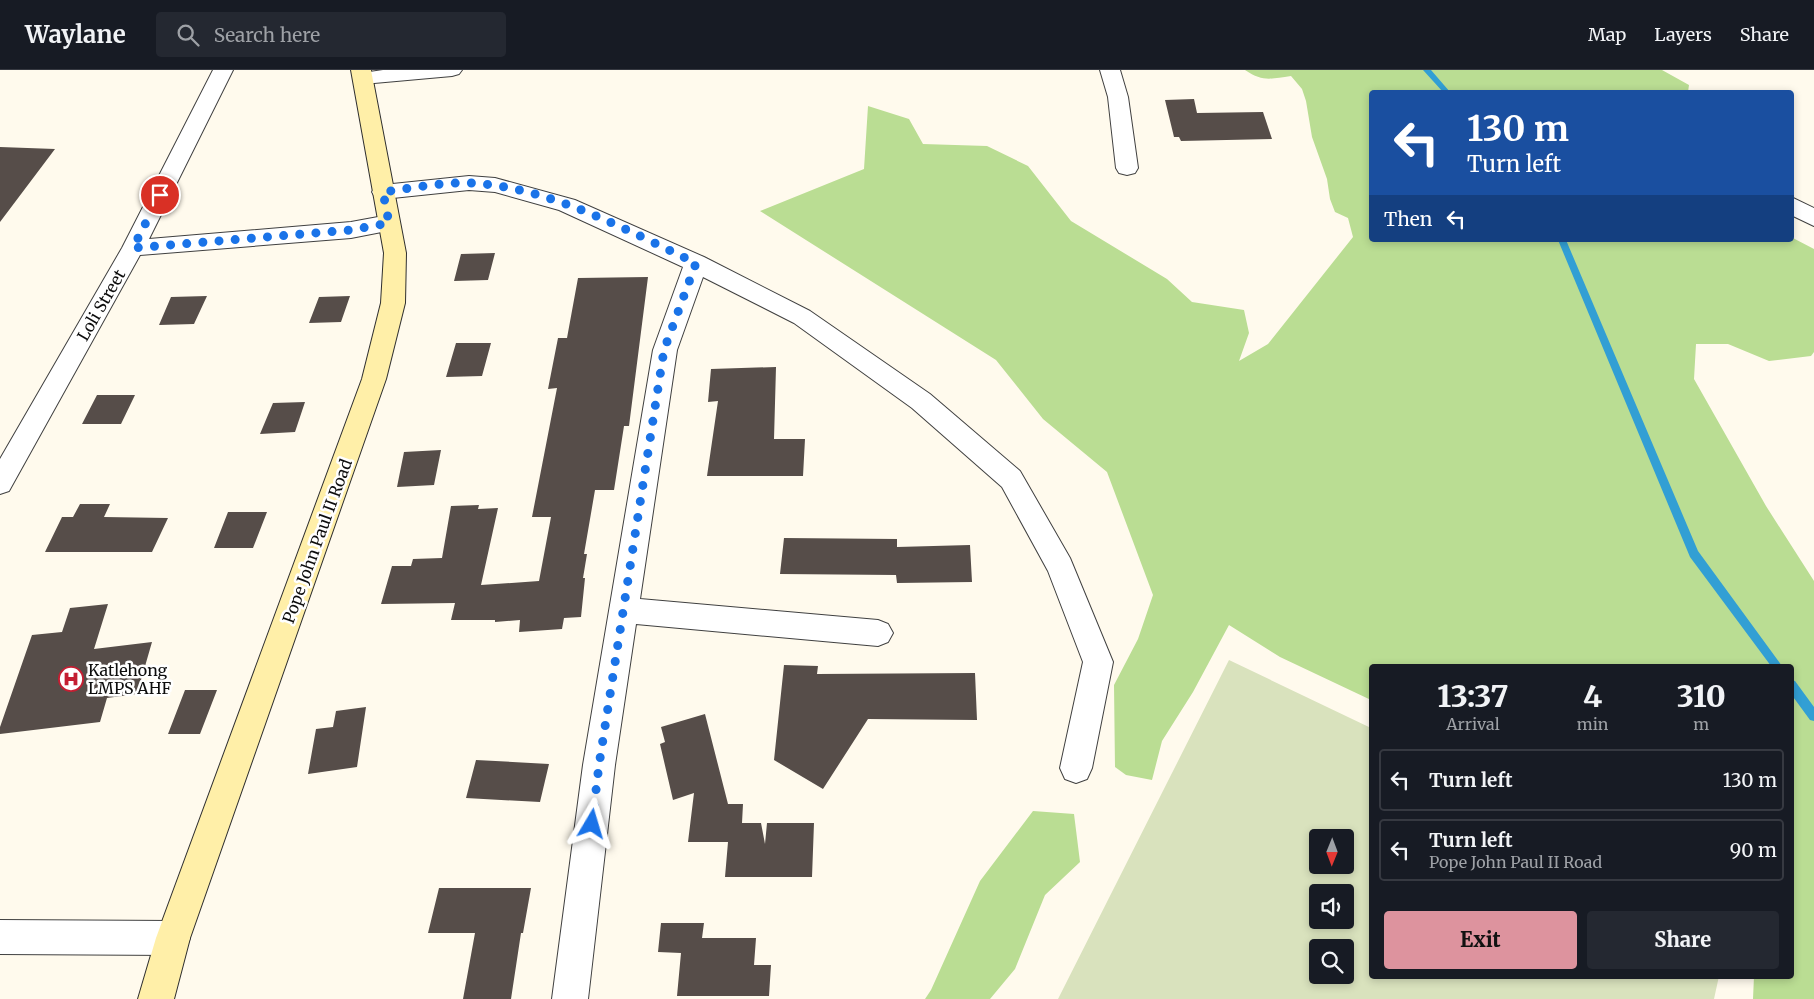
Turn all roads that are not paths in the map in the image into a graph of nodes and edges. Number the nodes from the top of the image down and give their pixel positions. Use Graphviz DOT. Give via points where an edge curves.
graph roads {
  1 [pos="223,70"];
  2 [pos="452,70"];
  3 [pos="1110,70"];
  4 [pos="362,74"];
  5 [pos="1128,168"];
  6 [pos="383,192"];
  7 [pos="1794,207"];
  8 [pos="1814,218"];
  9 [pos="389,223"];
  10 [pos="133,248"];
  11 [pos="696,263"];
  12 [pos="0,483"];
  13 [pos="623,610"];
  14 [pos="878,633"];
  15 [pos="1076,768"];
  16 [pos="0,937"];
  17 [pos="173,938"];
  18 [pos="156,999"];
  19 [pos="570,999"];
  1 -- 10 [label="street, Loli Street"];
  2 -- 4 [label="street"];
  3 -- 5 [label="street" via="1118,97"];
  4 -- 6 [label="main road, Pope John Paul II Road"];
  6 -- 9 [label="main road, Pope John Paul II Road"];
  6 -- 11 [label="street" via="469,183 495,185 567,205"];
  7 -- 8 [label="street"];
  9 -- 10 [label="street" via="351,230"];
  9 -- 17 [label="main road, Pope John Paul II Road" via="395,253 393,303 374,379"];
  10 -- 12 [label="street, Loli Street"];
  11 -- 13 [label="street" via="664,350"];
  11 -- 15 [label="street" via="802,316 921,401 1011,479 1060,567 1098,662"];
  13 -- 14 [label="street"];
  13 -- 19 [label="street" via="599,765"];
  16 -- 17 [label="street"];
  17 -- 18 [label="main road, Pope John Paul II Road"];
}
